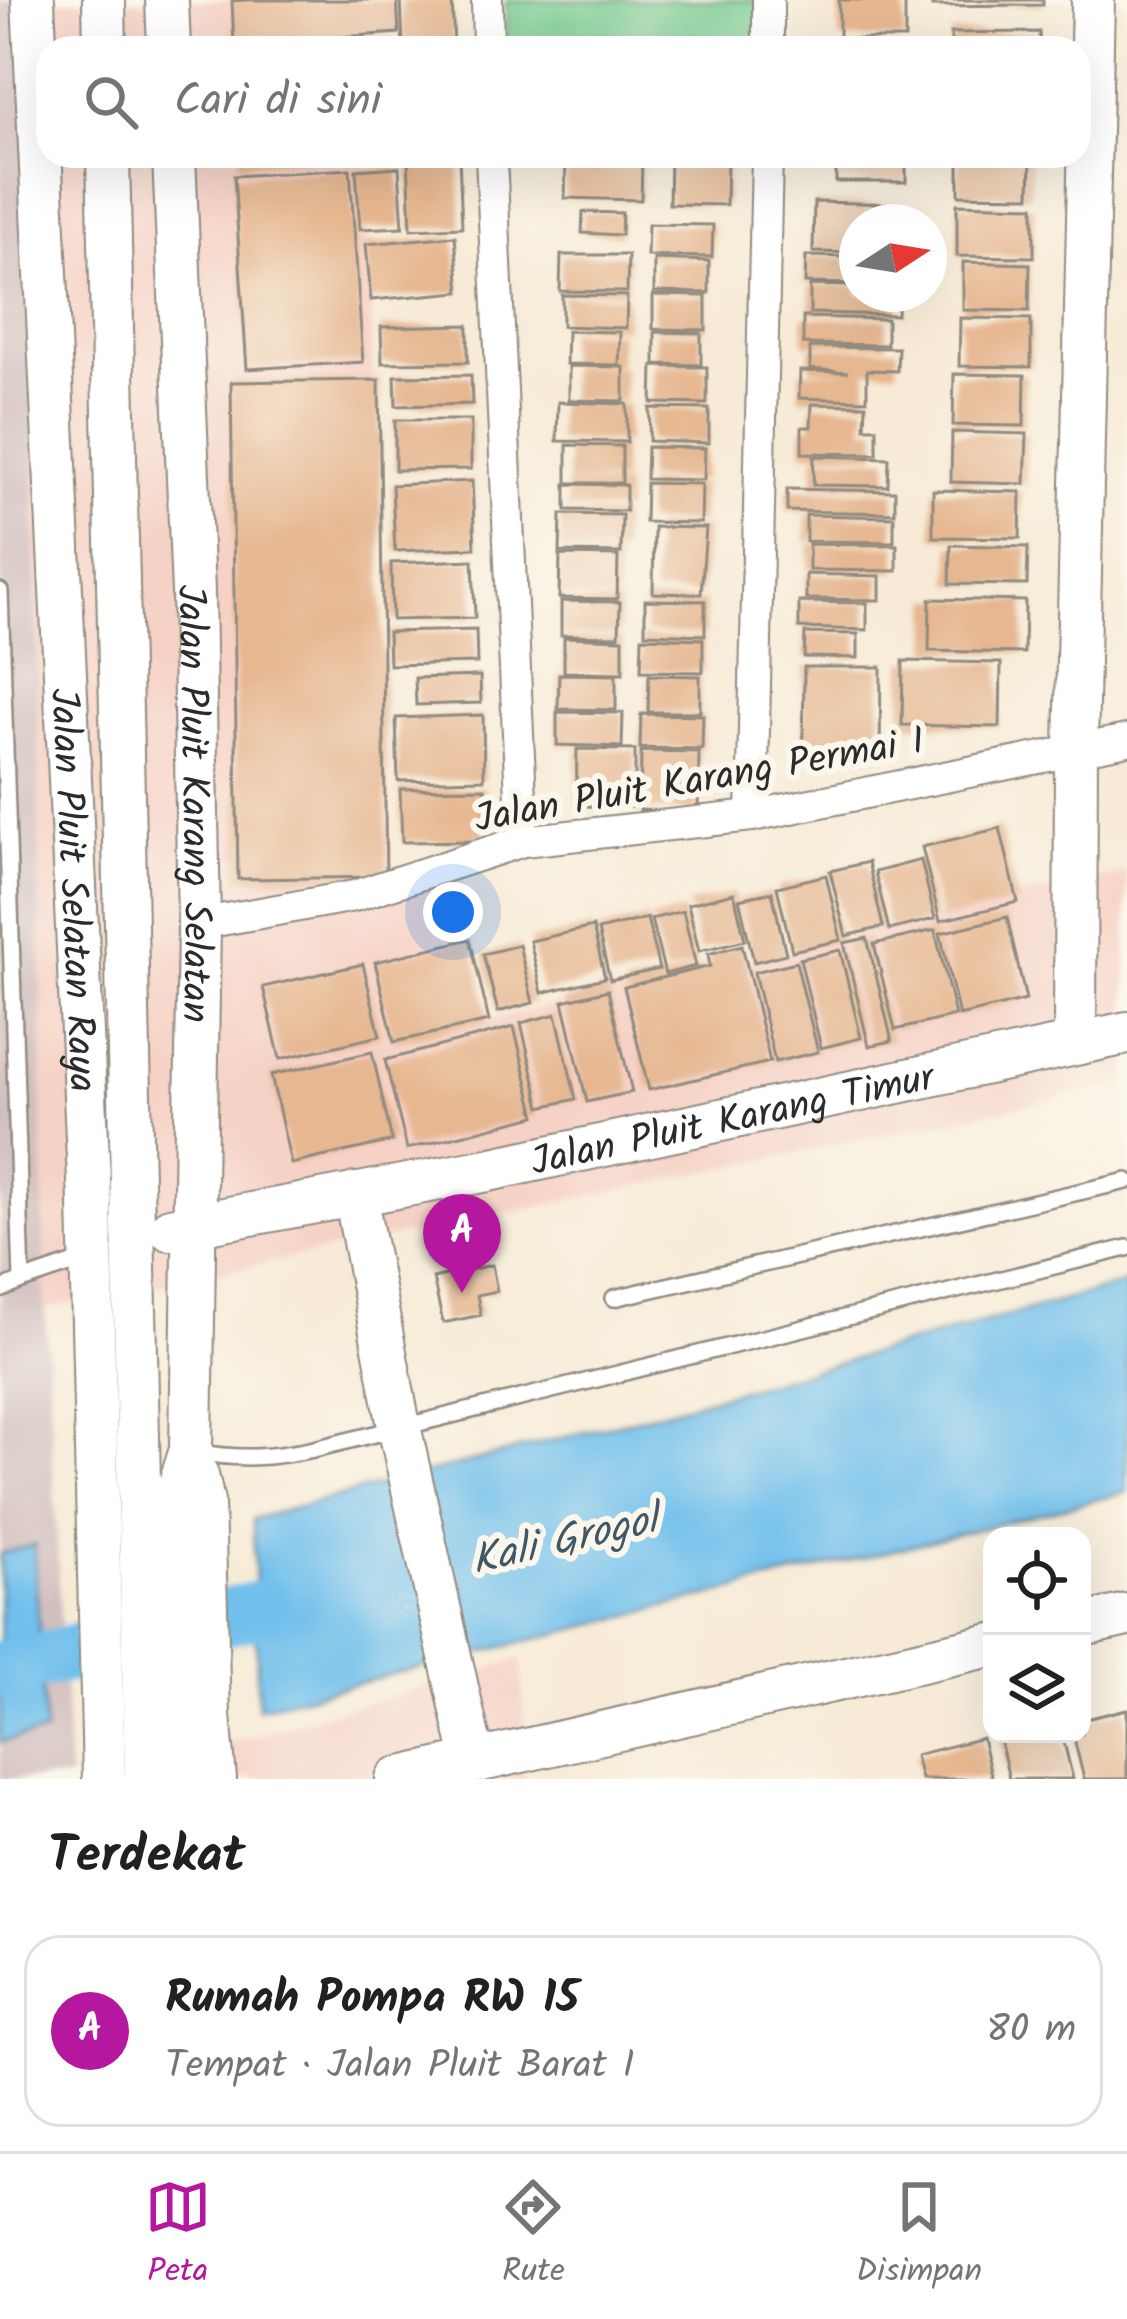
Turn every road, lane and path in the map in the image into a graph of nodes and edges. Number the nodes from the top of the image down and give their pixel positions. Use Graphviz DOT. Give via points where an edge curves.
graph roads {
  1 [pos="33,0"];
  2 [pos="104,0"];
  3 [pos="167,0"];
  4 [pos="487,0"];
  5 [pos="768,0"];
  6 [pos="1093,0"];
  7 [pos="105,36"];
  8 [pos="169,36"];
  9 [pos="488,36"];
  10 [pos="768,36"];
  11 [pos="36,64"];
  12 [pos="1091,88"];
  13 [pos="41,168"];
  14 [pos="108,168"];
  15 [pos="175,168"];
  16 [pos="492,168"];
  17 [pos="767,168"];
  18 [pos="1089,168"];
  19 [pos="0,591"];
  20 [pos="1127,740"];
  21 [pos="1076,748"];
  22 [pos="752,816"];
  23 [pos="524,841"];
  24 [pos="199,924"];
  25 [pos="1127,1033"];
  26 [pos="1075,1043"];
  27 [pos="1127,1181"];
  28 [pos="355,1194"];
  29 [pos="194,1226"];
  30 [pos="136,1235"];
  31 [pos="1127,1248"];
  32 [pos="92,1258"];
  33 [pos="22,1281"];
  34 [pos="0,1290"];
  35 [pos="614,1298"];
  36 [pos="402,1438"];
  37 [pos="191,1450"];
  38 [pos="172,1506"];
  39 [pos="1127,1615"];
  40 [pos="1091,1623"];
  41 [pos="983,1648"];
  42 [pos="158,1718"];
  43 [pos="473,1770"];
  44 [pos="104,1779"];
  45 [pos="146,1779"];
  46 [pos="181,1779"];
  47 [pos="215,1779"];
  48 [pos="397,1779"];
  1 -- 11 [label="street, Jalan Pluit Selatan Raya"];
  2 -- 7 [label="street"];
  3 -- 8 [label="street"];
  4 -- 9 [label="street"];
  5 -- 10 [label="street"];
  6 -- 12 [label="street"];
  13 -- 32 [label="street, Jalan Pluit Selatan Raya"];
  14 -- 30 [label="street, Jalan Pluit Selatan Raya"];
  15 -- 24 [label="street, Jalan Pluit Karang Selatan"];
  16 -- 23 [label="street"];
  17 -- 22 [label="street"];
  18 -- 21 [label="street"];
  19 -- 33 [label="lane"];
  20 -- 21 [label="street, Jalan Pluit Karang Permai I"];
  21 -- 22 [label="street, Jalan Pluit Karang Permai I"];
  21 -- 26 [label="street"];
  22 -- 23 [label="street, Jalan Pluit Karang Permai I"];
  23 -- 24 [label="street, Jalan Pluit Karang Permai I" via="354,896"];
  24 -- 29 [label="street, Jalan Pluit Karang Selatan"];
  25 -- 26 [label="street, Jalan Pluit Karang Timur"];
  26 -- 28 [label="street, Jalan Pluit Karang Timur"];
  27 -- 35 [label="lane"];
  28 -- 29 [label="street, Jalan Pluit Karang Timur"];
  28 -- 36 [label="street"];
  29 -- 30 [label="street, Jalan Pluit Karang Timur"];
  29 -- 37 [label="street, Jalan Pluit Karang Selatan"];
  30 -- 38 [label="street, Jalan Pluit Selatan Raya"];
  31 -- 36 [label="lane"];
  32 -- 33 [label="lane"];
  32 -- 42 [label="street, Jalan Pluit Selatan Raya" via="96,1510"];
  33 -- 34 [label="lane"];
  36 -- 37 [label="lane" via="264,1459"];
  36 -- 43 [label="street"];
  37 -- 38 [label="street, Jalan Pluit Karang Selatan"];
  38 -- 42 [label="street, Jalan Pluit Selatan Raya"];
  38 -- 42 [label="street, Jalan Pluit Karang Selatan"];
  39 -- 40 [label="street"];
  41 -- 43 [label="street"];
  42 -- 44 [label="street, Jalan Pluit Selatan Raya"];
  42 -- 45 [label="street, Jalan Pluit Selatan Raya"];
  42 -- 46 [label="street, Jalan Pluit Karang Selatan"];
  42 -- 47 [label="street, Jalan Pluit Karang Selatan"];
  43 -- 48 [label="street"];
}
